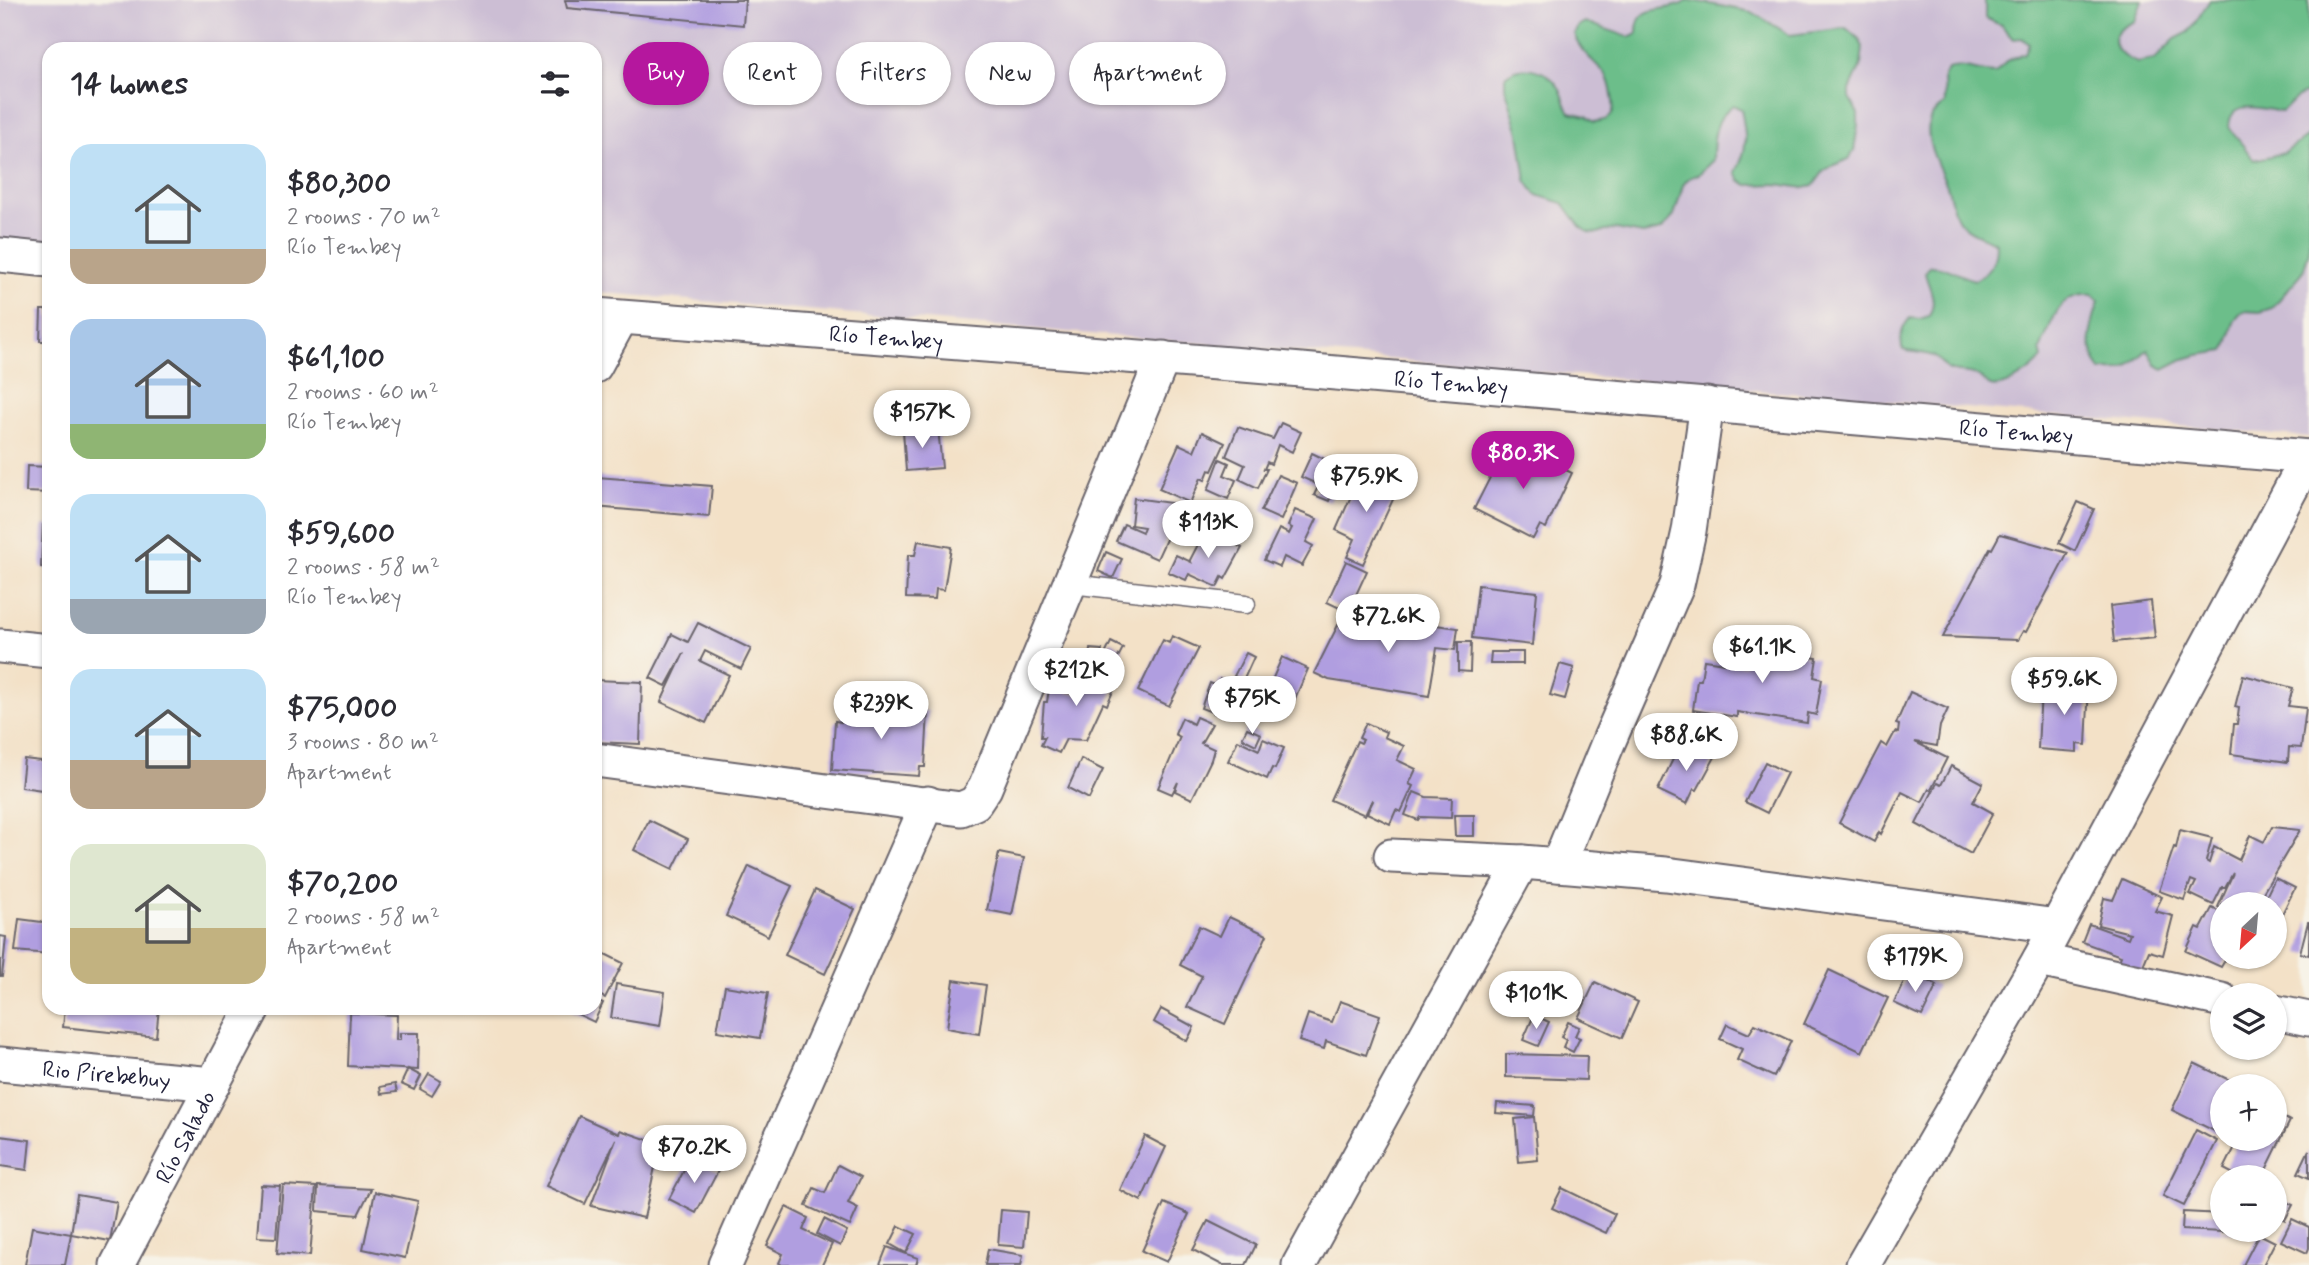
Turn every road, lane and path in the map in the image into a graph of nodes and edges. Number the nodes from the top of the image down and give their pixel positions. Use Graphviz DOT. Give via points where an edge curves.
graph roads {
  1 [pos="0,255"];
  2 [pos="42,259"];
  3 [pos="608,317"];
  4 [pos="602,340"];
  5 [pos="1163,358"];
  6 [pos="1707,404"];
  7 [pos="2308,457"];
  8 [pos="1071,584"];
  9 [pos="1246,604"];
  10 [pos="0,646"];
  11 [pos="42,650"];
  12 [pos="602,761"];
  13 [pos="928,803"];
  14 [pos="1391,856"];
  15 [pos="1522,862"];
  16 [pos="1558,865"];
  17 [pos="2057,926"];
  18 [pos="2039,960"];
  19 [pos="2210,997"];
  20 [pos="2287,1014"];
  21 [pos="249,1015"];
  22 [pos="2309,1019"];
  23 [pos="0,1064"];
  24 [pos="213,1084"];
  25 [pos="117,1265"];
  26 [pos="125,1265"];
  27 [pos="725,1265"];
  28 [pos="1299,1265"];
  29 [pos="1863,1265"];
  1 -- 2 [label="street"];
  3 -- 4 [label="street"];
  3 -- 5 [label="street, Río Tembey"];
  5 -- 6 [label="street, Río Tembey"];
  5 -- 8 [label="street"];
  6 -- 7 [label="street, Río Tembey"];
  6 -- 16 [label="street" via="1677,585"];
  7 -- 17 [label="street"];
  8 -- 9 [label="lane"];
  8 -- 13 [label="street" via="985,788 975,803 961,808"];
  10 -- 11 [label="street"];
  12 -- 13 [label="street"];
  13 -- 27 [label="street"];
  14 -- 15 [label="street"];
  15 -- 16 [label="street"];
  15 -- 28 [label="street"];
  16 -- 17 [label="street" via="1666,874"];
  17 -- 18 [label="street"];
  18 -- 19 [label="street"];
  18 -- 29 [label="street"];
  20 -- 22 [label="street"];
  21 -- 24 [label="street, Río Salado"];
  23 -- 24 [label="street, Rio Pirebebuy"];
  24 -- 25 [label="street, Río Salado"];
  25 -- 26 [label="street"];
}
